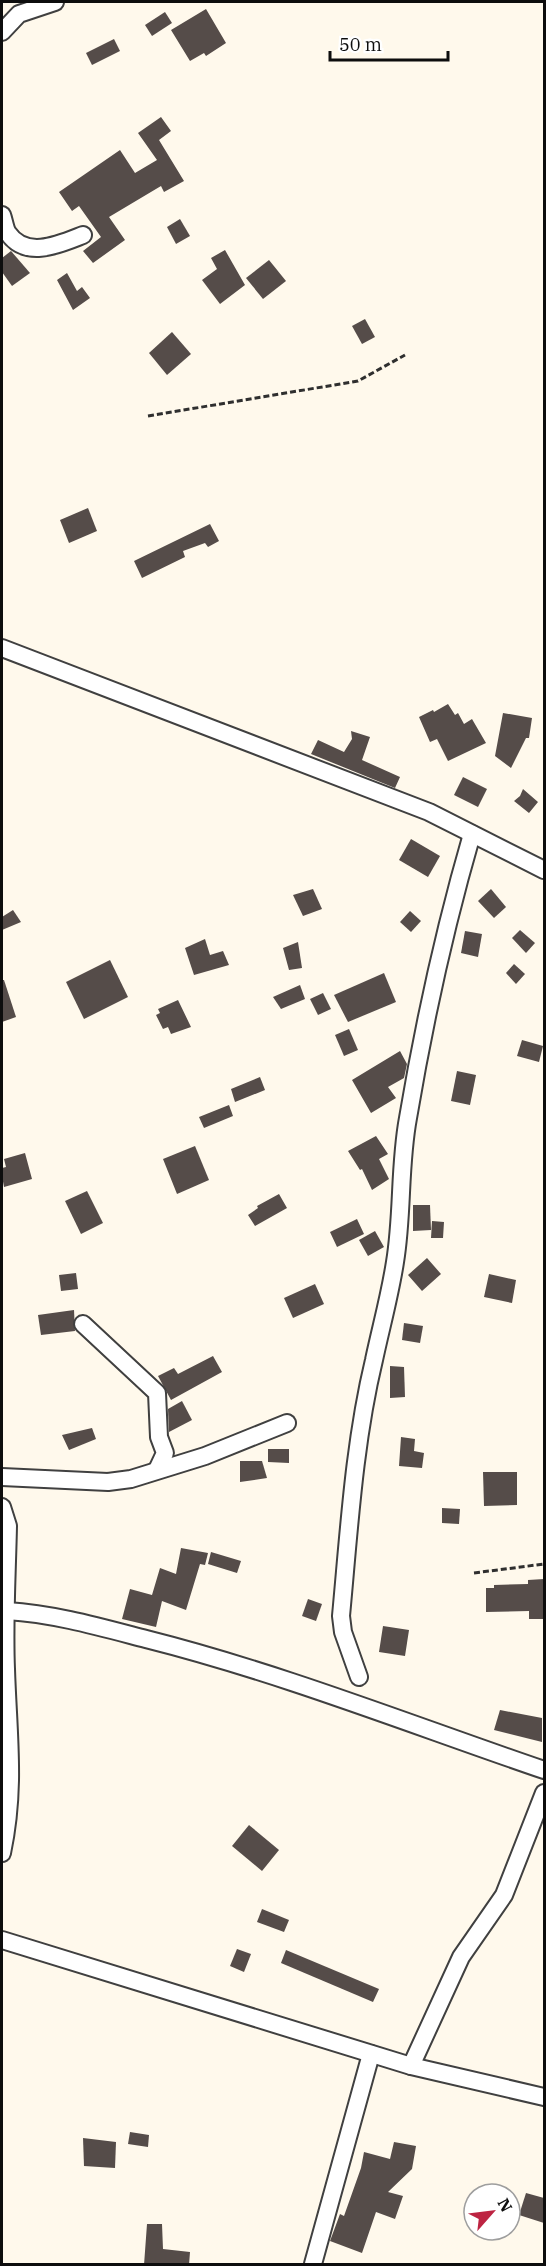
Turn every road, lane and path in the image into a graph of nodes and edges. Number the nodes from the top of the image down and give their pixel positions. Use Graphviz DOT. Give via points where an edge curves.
graph roads {
  1 [pos="55,2"];
  2 [pos="2,32"];
  3 [pos="2,215"];
  4 [pos="83,235"];
  5 [pos="405,355"];
  6 [pos="148,417"];
  7 [pos="2,648"];
  8 [pos="472,834"];
  9 [pos="544,870"];
  10 [pos="83,1324"];
  11 [pos="288,1423"];
  12 [pos="157,1470"];
  13 [pos="2,1477"];
  14 [pos="2,1507"];
  15 [pos="544,1564"];
  16 [pos="474,1573"];
  17 [pos="7,1611"];
  18 [pos="359,1677"];
  19 [pos="544,1770"];
  20 [pos="544,1793"];
  21 [pos="2,1852"];
  22 [pos="2,1940"];
  23 [pos="371,2054"];
  24 [pos="411,2066"];
  25 [pos="544,2097"];
  26 [pos="313,2265"];
  1 -- 2 [label="street" via="19,14"];
  3 -- 4 [label="street" via="7,233 28,248 46,248"];
  5 -- 6 [label="path" via="358,381"];
  7 -- 8 [label="street" via="429,812"];
  8 -- 9 [label="street"];
  8 -- 18 [label="street" via="408,1119 395,1263 358,1452 341,1616 345,1641"];
  10 -- 12 [label="street" via="157,1393 159,1437 165,1453"];
  11 -- 12 [label="street" via="205,1456"];
  12 -- 13 [label="street" via="108,1482"];
  14 -- 17 [label="street" via="8,1526"];
  15 -- 16 [label="path"];
  17 -- 19 [label="street" via="61,1617 208,1654"];
  17 -- 21 [label="street" via="11,1775 9,1822"];
  20 -- 24 [label="street" via="504,1894 461,1958"];
  22 -- 23 [label="street"];
  23 -- 24 [label="street"];
  23 -- 26 [label="street"];
  24 -- 25 [label="street"];
}
